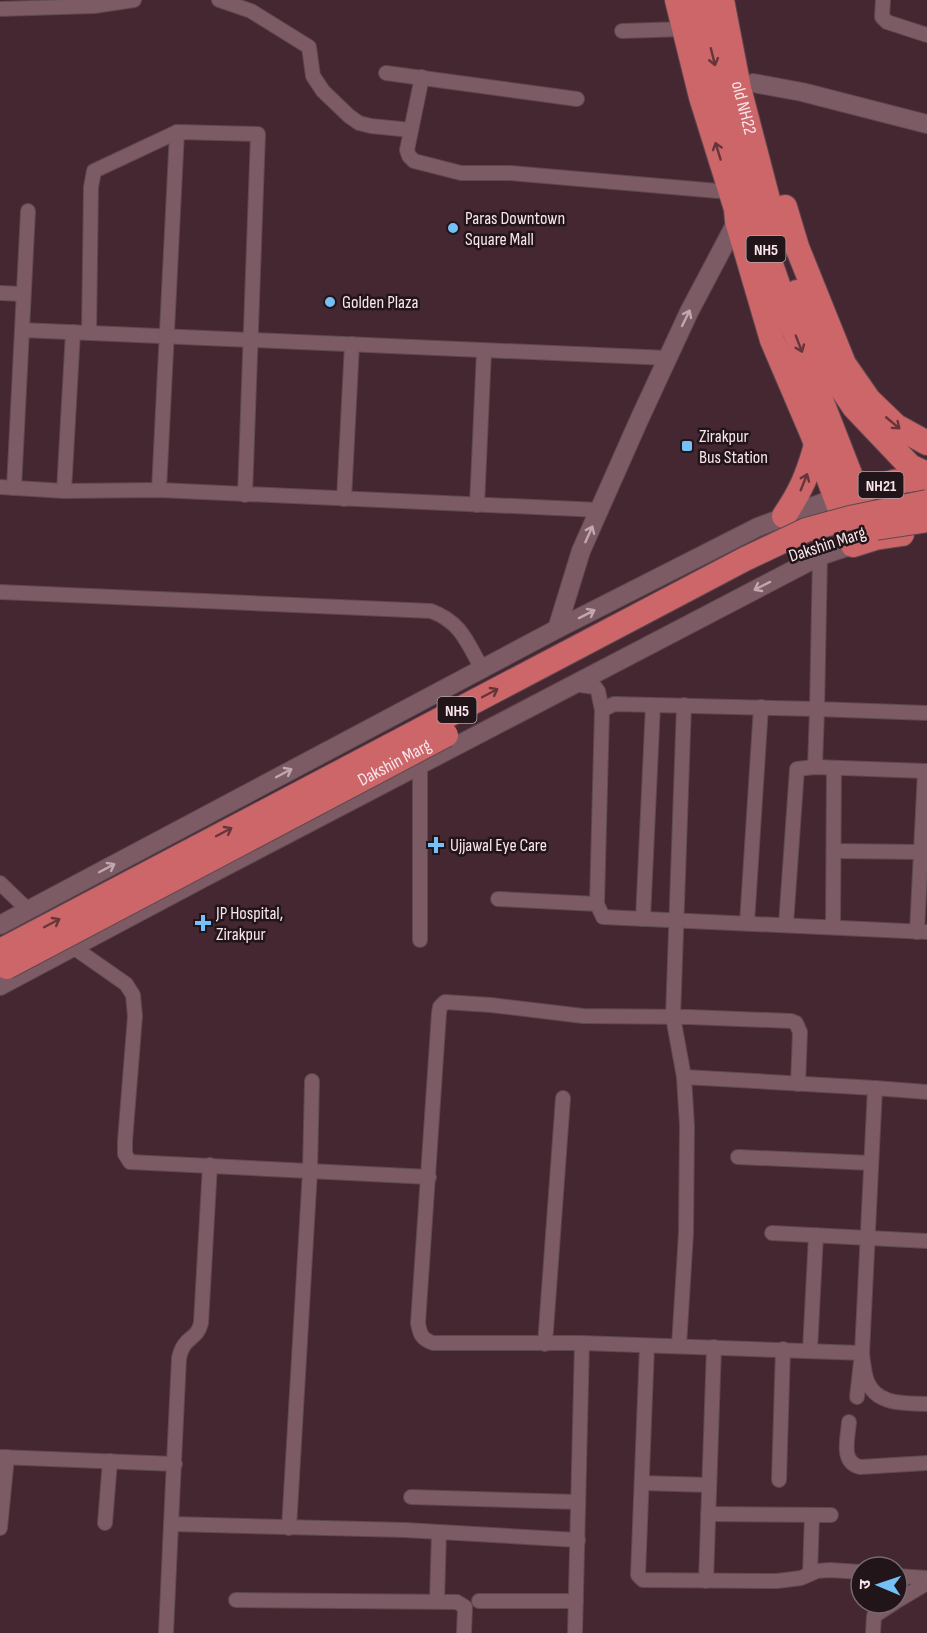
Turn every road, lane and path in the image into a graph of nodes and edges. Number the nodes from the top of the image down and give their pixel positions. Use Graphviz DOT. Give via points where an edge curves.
graph roads {
  1 [pos="134,0"];
  2 [pos="219,0"];
  3 [pos="677,0"];
  4 [pos="700,0"];
  5 [pos="722,0"];
  6 [pos="738,0"];
  7 [pos="883,0"];
  8 [pos="0,9"];
  9 [pos="684,29"];
  10 [pos="622,31"];
  11 [pos="927,35"];
  12 [pos="386,72"];
  13 [pos="422,77"];
  14 [pos="753,83"];
  15 [pos="577,99"];
  16 [pos="927,124"];
  17 [pos="411,130"];
  18 [pos="177,132"];
  19 [pos="730,192"];
  20 [pos="28,211"];
  21 [pos="737,221"];
  22 [pos="0,293"];
  23 [pos="23,294"];
  24 [pos="22,330"];
  25 [pos="73,332"];
  26 [pos="89,333"];
  27 [pos="166,336"];
  28 [pos="251,340"];
  29 [pos="352,344"];
  30 [pos="484,351"];
  31 [pos="668,358"];
  32 [pos="927,443"];
  33 [pos="816,445"];
  34 [pos="927,476"];
  35 [pos="0,488"];
  36 [pos="14,488"];
  37 [pos="159,490"];
  38 [pos="64,491"];
  39 [pos="245,495"];
  40 [pos="845,495"];
  41 [pos="344,499"];
  42 [pos="927,502"];
  43 [pos="477,505"];
  44 [pos="599,510"];
  45 [pos="784,516"];
  46 [pos="927,520"];
  47 [pos="927,531"];
  48 [pos="864,542"];
  49 [pos="820,556"];
  50 [pos="0,592"];
  51 [pos="557,629"];
  52 [pos="482,669"];
  53 [pos="573,684"];
  54 [pos="653,705"];
  55 [pos="684,705"];
  56 [pos="761,707"];
  57 [pos="817,709"];
  58 [pos="602,710"];
  59 [pos="927,713"];
  60 [pos="420,764"];
  61 [pos="815,767"];
  62 [pos="834,768"];
  63 [pos="926,771"];
  64 [pos="177,830"];
  65 [pos="834,851"];
  66 [pos="920,852"];
  67 [pos="205,877"];
  68 [pos="0,883"];
  69 [pos="498,899"];
  70 [pos="597,904"];
  71 [pos="28,910"];
  72 [pos="643,919"];
  73 [pos="676,920"];
  74 [pos="747,923"];
  75 [pos="786,924"];
  76 [pos="0,925"];
  77 [pos="833,927"];
  78 [pos="922,932"];
  79 [pos="420,940"];
  80 [pos="73,947"];
  81 [pos="2,969"];
  82 [pos="673,1017"];
  83 [pos="684,1077"];
  84 [pos="312,1081"];
  85 [pos="798,1084"];
  86 [pos="874,1088"];
  87 [pos="927,1092"];
  88 [pos="563,1098"];
  89 [pos="738,1157"];
  90 [pos="871,1163"];
  91 [pos="210,1165"];
  92 [pos="309,1171"];
  93 [pos="429,1177"];
  94 [pos="772,1233"];
  95 [pos="816,1235"];
  96 [pos="866,1239"];
  97 [pos="927,1241"];
  98 [pos="582,1343"];
  99 [pos="545,1344"];
  100 [pos="647,1346"];
  101 [pos="679,1346"];
  102 [pos="714,1347"];
  103 [pos="783,1349"];
  104 [pos="810,1350"];
  105 [pos="862,1353"];
  106 [pos="858,1397"];
  107 [pos="927,1404"];
  108 [pos="849,1422"];
  109 [pos="4,1457"];
  110 [pos="110,1461"];
  111 [pos="927,1463"];
  112 [pos="175,1464"];
  113 [pos="778,1480"];
  114 [pos="642,1483"];
  115 [pos="709,1485"];
  116 [pos="411,1497"];
  117 [pos="578,1502"];
  118 [pos="708,1514"];
  119 [pos="812,1515"];
  120 [pos="831,1515"];
  121 [pos="105,1523"];
  122 [pos="171,1524"];
  123 [pos="0,1528"];
  124 [pos="289,1528"];
  125 [pos="440,1532"];
  126 [pos="578,1540"];
  127 [pos="849,1571"];
  128 [pos="810,1574"];
  129 [pos="909,1577"];
  130 [pos="927,1578"];
  131 [pos="706,1581"];
  132 [pos="927,1583"];
  133 [pos="909,1594"];
  134 [pos="236,1600"];
  135 [pos="576,1600"];
  136 [pos="437,1601"];
  137 [pos="480,1601"];
  138 [pos="876,1615"];
  139 [pos="166,1633"];
  140 [pos="465,1633"];
  141 [pos="575,1633"];
  142 [pos="873,1633"];
  1 -- 8 [label="street" via="94,6"];
  2 -- 17 [label="street" via="251,11 309,47 313,76 323,91 354,119 371,126"];
  3 -- 9 [label="highway, NH5"];
  4 -- 40 [label="highway, NH5, one-way" via="748,198"];
  5 -- 34 [label="highway, old NH22" via="739,88 771,214 825,362 854,407 878,434 910,466"];
  6 -- 14 [label="highway"];
  7 -- 11 [label="street" via="882,17 886,22"];
  9 -- 10 [label="street"];
  19 -- 9 [label="highway, NH5, one-way"];
  12 -- 13 [label="street"];
  13 -- 15 [label="street"];
  13 -- 17 [label="street"];
  14 -- 16 [label="street"];
  14 -- 32 [label="highway, one-way" via="797,247 844,364 869,400 889,420"];
  17 -- 19 [label="street" via="407,150 414,161 461,172"];
  18 -- 26 [label="street" via="94,171"];
  18 -- 27 [label="street"];
  18 -- 28 [label="street" via="258,134"];
  19 -- 21 [label="highway, NH5"];
  20 -- 23 [label="street"];
  31 -- 21 [label="street, one-way"];
  21 -- 33 [label="highway, NH5" via="772,340"];
  22 -- 23 [label="street"];
  23 -- 24 [label="street"];
  24 -- 25 [label="street"];
  24 -- 36 [label="street"];
  25 -- 26 [label="street"];
  25 -- 38 [label="street"];
  26 -- 27 [label="street"];
  27 -- 28 [label="street"];
  27 -- 37 [label="street"];
  28 -- 29 [label="street"];
  28 -- 39 [label="street"];
  29 -- 30 [label="street"];
  29 -- 41 [label="street"];
  30 -- 31 [label="street"];
  30 -- 43 [label="street"];
  31 -- 44 [label="street"];
  33 -- 40 [label="highway"];
  45 -- 33 [label="highway, one-way" via="800,493"];
  34 -- 40 [label="highway, NH21"];
  35 -- 36 [label="street"];
  36 -- 38 [label="street"];
  37 -- 38 [label="street"];
  37 -- 39 [label="street"];
  39 -- 41 [label="street"];
  40 -- 45 [label="street, NH21"];
  40 -- 48 [label="highway"];
  41 -- 43 [label="street"];
  81 -- 42 [label="highway, Dakshin Marg / NH5, one-way, bridge" via="745,559 806,531"];
  43 -- 44 [label="street"];
  51 -- 44 [label="street, one-way" via="581,551"];
  51 -- 45 [label="street, NH5, one-way"];
  46 -- 81 [label="highway, Dakshin Marg / NH5, bridge" via="817,544 753,572"];
  47 -- 48 [label="highway"];
  48 -- 49 [label="street, Dakshin Marg / NH5"];
  49 -- 53 [label="street, Dakshin Marg / NH5, one-way"];
  49 -- 57 [label="street"];
  50 -- 52 [label="street" via="431,611 458,627"];
  51 -- 52 [label="street, NH5"];
  64 -- 52 [label="street, NH5, one-way"];
  53 -- 58 [label="street" via="595,687"];
  53 -- 60 [label="street, Dakshin Marg / NH5"];
  54 -- 55 [label="street"];
  54 -- 58 [label="street" via="614,704"];
  54 -- 72 [label="street"];
  55 -- 56 [label="street"];
  55 -- 73 [label="street"];
  56 -- 57 [label="street"];
  56 -- 74 [label="street"];
  57 -- 59 [label="street"];
  57 -- 61 [label="street"];
  58 -- 70 [label="street"];
  60 -- 67 [label="street, Dakshin Marg / NH5"];
  60 -- 79 [label="street"];
  61 -- 62 [label="street"];
  61 -- 75 [label="street" via="802,767 795,774"];
  62 -- 63 [label="street"];
  62 -- 65 [label="street"];
  63 -- 66 [label="street"];
  64 -- 67 [label="street"];
  71 -- 64 [label="street, NH5, one-way"];
  65 -- 66 [label="street"];
  65 -- 77 [label="street"];
  66 -- 78 [label="street"];
  67 -- 80 [label="street, Dakshin Marg / NH5"];
  68 -- 71 [label="street"];
  69 -- 70 [label="street"];
  70 -- 72 [label="street" via="603,917"];
  71 -- 76 [label="street, NH5"];
  72 -- 73 [label="street"];
  73 -- 74 [label="street"];
  73 -- 82 [label="street"];
  74 -- 75 [label="street"];
  75 -- 77 [label="street"];
  77 -- 78 [label="street"];
  80 -- 81 [label="street, Dakshin Marg / NH5"];
  80 -- 91 [label="street" via="126,984 134,995 125,1154 130,1162"];
  82 -- 83 [label="street"];
  82 -- 85 [label="street" via="796,1023 800,1032"];
  82 -- 93 [label="street" via="583,1016 445,1002 439,1013"];
  83 -- 85 [label="street"];
  83 -- 101 [label="street" via="686,1233"];
  84 -- 92 [label="street"];
  85 -- 86 [label="street"];
  86 -- 87 [label="street"];
  86 -- 90 [label="street"];
  88 -- 99 [label="street"];
  89 -- 90 [label="street"];
  90 -- 96 [label="street"];
  91 -- 92 [label="street"];
  91 -- 112 [label="street" via="201,1323 200,1330 181,1348 179,1358"];
  92 -- 93 [label="street"];
  92 -- 124 [label="street"];
  93 -- 99 [label="street" via="418,1323 424,1340"];
  94 -- 95 [label="street"];
  95 -- 96 [label="street"];
  95 -- 104 [label="street"];
  96 -- 97 [label="street"];
  96 -- 105 [label="street"];
  98 -- 99 [label="street"];
  98 -- 100 [label="street"];
  98 -- 117 [label="street"];
  100 -- 101 [label="street"];
  100 -- 114 [label="street"];
  101 -- 102 [label="street"];
  102 -- 103 [label="street"];
  102 -- 115 [label="street"];
  103 -- 104 [label="street"];
  103 -- 113 [label="street"];
  104 -- 105 [label="street"];
  105 -- 106 [label="street"];
  105 -- 107 [label="street" via="867,1382 880,1397 897,1403"];
  108 -- 111 [label="street" via="847,1454 853,1465"];
  109 -- 110 [label="street"];
  109 -- 123 [label="street"];
  110 -- 112 [label="street"];
  110 -- 121 [label="street"];
  112 -- 122 [label="street"];
  114 -- 115 [label="street"];
  114 -- 131 [label="street" via="639,1578"];
  115 -- 118 [label="street"];
  116 -- 117 [label="street"];
  117 -- 126 [label="street"];
  118 -- 119 [label="street"];
  118 -- 131 [label="street"];
  119 -- 120 [label="street"];
  119 -- 128 [label="street"];
  122 -- 124 [label="street"];
  122 -- 139 [label="street"];
  124 -- 125 [label="street"];
  125 -- 126 [label="street"];
  125 -- 136 [label="street"];
  126 -- 135 [label="street"];
  127 -- 128 [label="street"];
  128 -- 131 [label="street" via="790,1580"];
  129 -- 130 [label="street"];
  132 -- 133 [label="street"];
  134 -- 136 [label="street"];
  135 -- 137 [label="street"];
  135 -- 141 [label="street"];
  136 -- 140 [label="street" via="465,1606"];
  138 -- 142 [label="street"];
}
